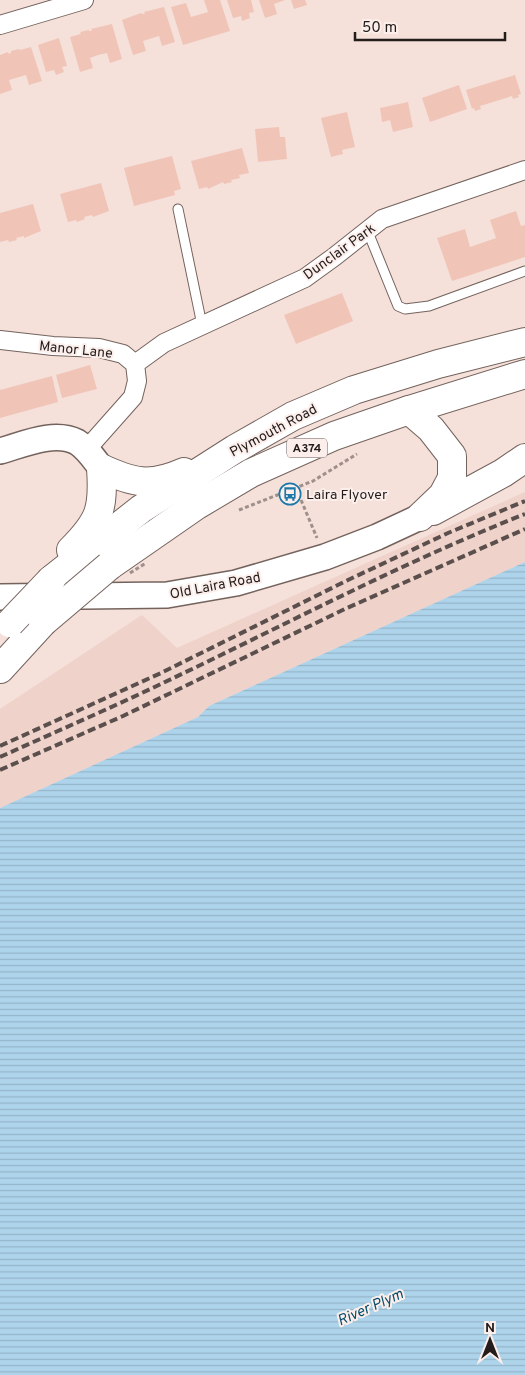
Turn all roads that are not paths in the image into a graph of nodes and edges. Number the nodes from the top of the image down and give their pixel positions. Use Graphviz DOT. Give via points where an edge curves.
graph roads {
  1 [pos="84,0"];
  2 [pos="0,25"];
  3 [pos="525,170"];
  4 [pos="178,209"];
  5 [pos="368,232"];
  6 [pos="525,271"];
  7 [pos="202,325"];
  8 [pos="0,340"];
  9 [pos="525,342"];
  10 [pos="135,364"];
  11 [pos="525,374"];
  12 [pos="409,410"];
  13 [pos="235,449"];
  14 [pos="0,451"];
  15 [pos="525,458"];
  16 [pos="94,459"];
  17 [pos="420,518"];
  18 [pos="53,578"];
  19 [pos="0,597"];
  20 [pos="5,629"];
  21 [pos="0,669"];
  1 -- 2 [label="street"];
  3 -- 5 [label="street, Dunclair Park" via="382,219"];
  4 -- 7 [label="lane"];
  5 -- 6 [label="lane" via="398,306 405,309 430,306"];
  5 -- 7 [label="street, Dunclair Park" via="305,278"];
  7 -- 10 [label="street, Dunclair Park" via="164,343"];
  8 -- 10 [label="street, Manor Lane" via="98,348 123,354"];
  9 -- 13 [label="main road, Plymouth Road / A374" via="354,390 292,416"];
  10 -- 16 [label="street" via="137,381 132,397"];
  11 -- 12 [label="main road, Plymouth Road / A374"];
  12 -- 17 [label="main road" via="431,429 452,456 452,478 443,495"];
  12 -- 21 [label="main road, Plymouth Road / A374, bridge" via="334,436 251,473 197,505 109,566 43,622"];
  13 -- 16 [label="main road" via="180,474 152,482 125,479"];
  13 -- 18 [label="main road, Plymouth Road / A374" via="141,509"];
  14 -- 16 [label="main road" via="60,438 77,442"];
  15 -- 17 [label="main road"];
  16 -- 18 [label="main road" via="102,491 99,511 88,533 64,558"];
  17 -- 19 [label="main road, Old Laira Road" via="325,557 236,583 167,595"];
  18 -- 20 [label="main road, A374, bridge"];
}
